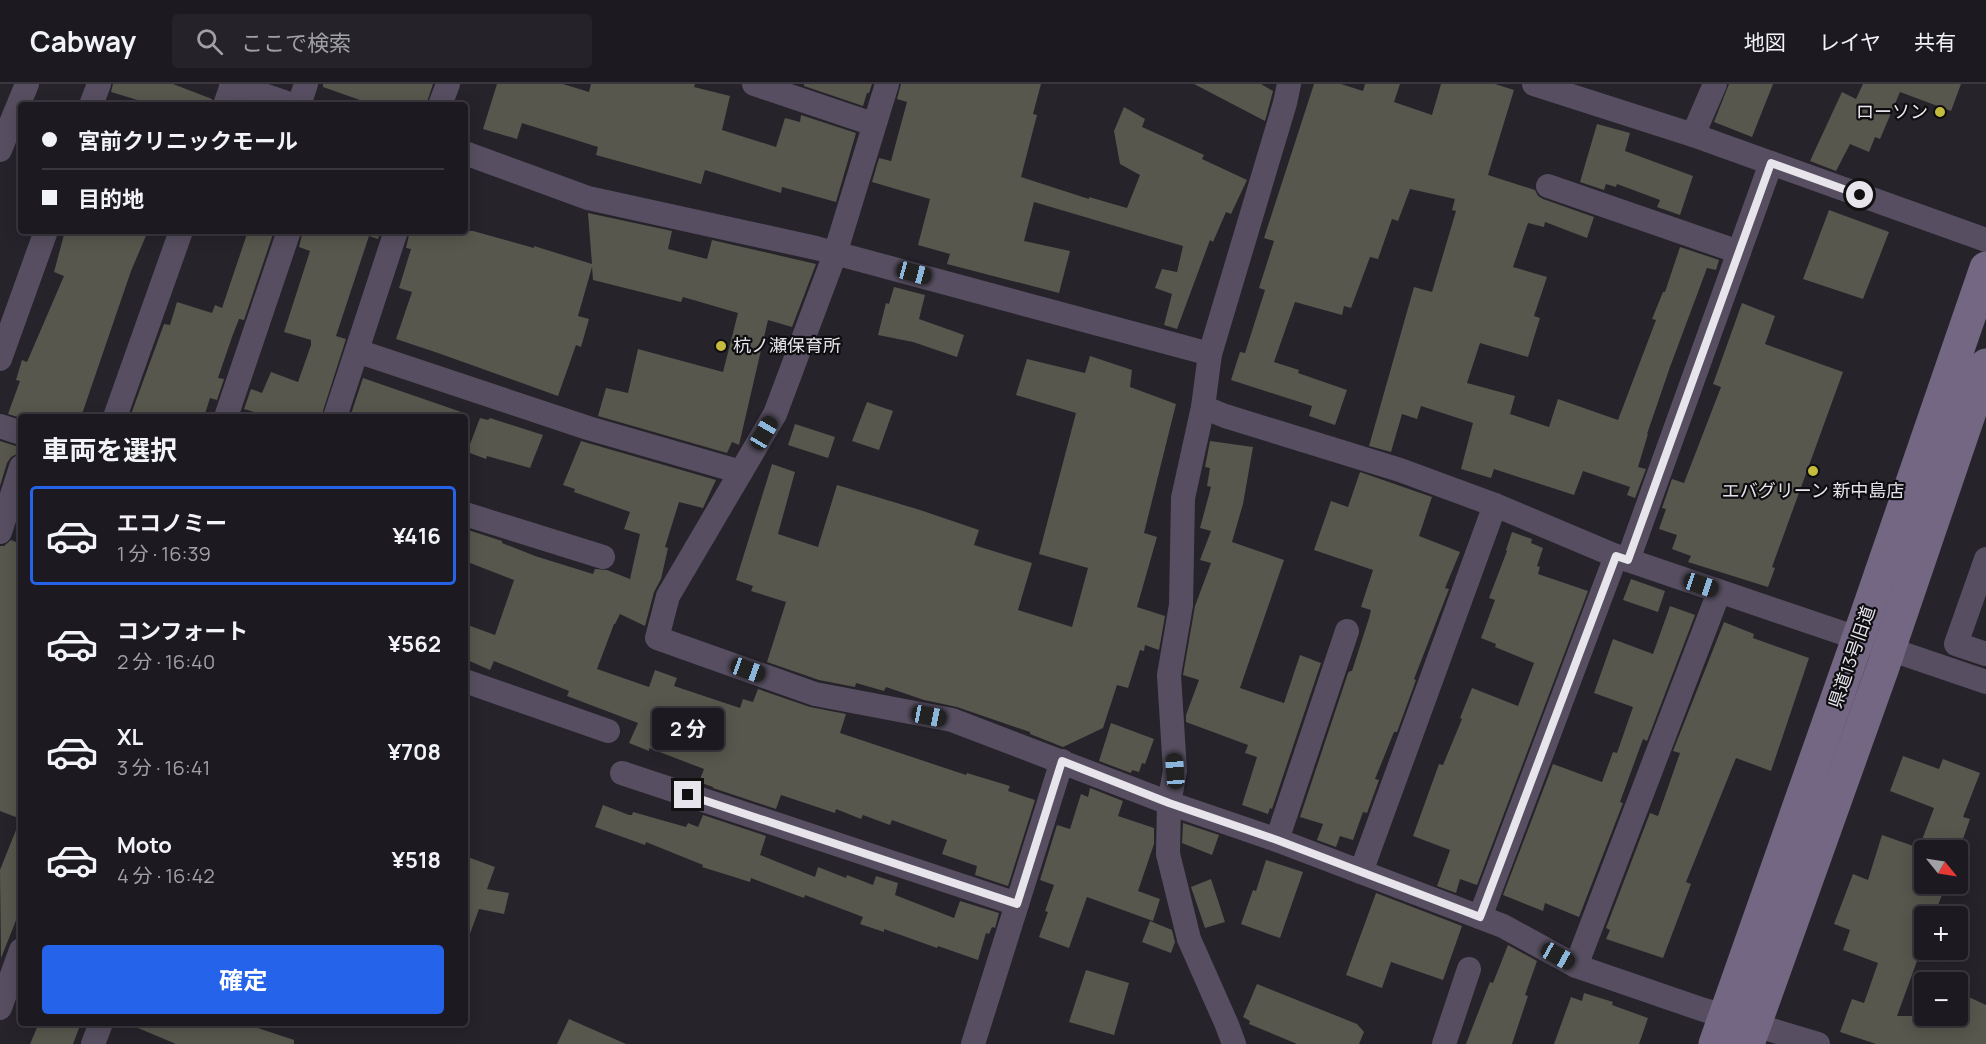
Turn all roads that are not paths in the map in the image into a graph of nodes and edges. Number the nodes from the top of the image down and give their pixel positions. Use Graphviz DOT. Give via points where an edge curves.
graph roads {
  1 [pos="27,84"];
  2 [pos="99,84"];
  3 [pos="231,84"];
  4 [pos="306,84"];
  5 [pos="448,84"];
  6 [pos="754,84"];
  7 [pos="886,84"];
  8 [pos="1289,84"];
  9 [pos="1534,84"];
  10 [pos="1715,84"];
  11 [pos="20,102"];
  12 [pos="93,102"];
  13 [pos="226,102"];
  14 [pos="284,102"];
  15 [pos="300,102"];
  16 [pos="441,102"];
  17 [pos="18,106"];
  18 [pos="873,124"];
  19 [pos="1693,135"];
  20 [pos="0,150"];
  21 [pos="468,154"];
  22 [pos="1771,163"];
  23 [pos="1548,186"];
  24 [pos="45,234"];
  25 [pos="180,234"];
  26 [pos="288,234"];
  27 [pos="395,234"];
  28 [pos="1986,240"];
  29 [pos="1738,252"];
  30 [pos="835,254"];
  31 [pos="1986,268"];
  32 [pos="357,351"];
  33 [pos="1210,354"];
  34 [pos="0,359"];
  35 [pos="1986,365"];
  36 [pos="1203,407"];
  37 [pos="116,414"];
  38 [pos="227,414"];
  39 [pos="336,414"];
  40 [pos="0,426"];
  41 [pos="18,432"];
  42 [pos="741,472"];
  43 [pos="18,476"];
  44 [pos="1495,505"];
  45 [pos="468,515"];
  46 [pos="0,532"];
  47 [pos="603,557"];
  48 [pos="1622,558"];
  49 [pos="1986,559"];
  50 [pos="1719,592"];
  51 [pos="1347,631"];
  52 [pos="1858,640"];
  53 [pos="1889,650"];
  54 [pos="1986,654"];
  55 [pos="468,682"];
  56 [pos="1986,682"];
  57 [pos="608,731"];
  58 [pos="1062,761"];
  59 [pos="622,773"];
  60 [pos="1169,803"];
  61 [pos="1277,840"];
  62 [pos="1361,872"];
  63 [pos="1017,904"];
  64 [pos="1480,917"];
  65 [pos="18,958"];
  66 [pos="1576,966"];
  67 [pos="1469,969"];
  68 [pos="0,1008"];
  69 [pos="100,1026"];
  70 [pos="1736,1032"];
  71 [pos="93,1044"];
  72 [pos="973,1044"];
  73 [pos="1234,1044"];
  74 [pos="1444,1044"];
  75 [pos="1818,1044"];
  1 -- 11 [label="street"];
  2 -- 12 [label="street"];
  3 -- 13 [label="street"];
  3 -- 14 [label="street"];
  4 -- 15 [label="street"];
  5 -- 16 [label="street"];
  6 -- 18 [label="street"];
  7 -- 18 [label="street"];
  8 -- 33 [label="street"];
  9 -- 19 [label="street"];
  10 -- 19 [label="street"];
  17 -- 20 [label="street"];
  18 -- 30 [label="street"];
  19 -- 22 [label="street"];
  21 -- 30 [label="street" via="588,198"];
  22 -- 28 [label="street"];
  22 -- 29 [label="street"];
  23 -- 29 [label="street"];
  24 -- 34 [label="street"];
  25 -- 37 [label="street"];
  26 -- 38 [label="street"];
  27 -- 32 [label="street"];
  29 -- 48 [label="street"];
  30 -- 33 [label="street"];
  30 -- 42 [label="street" via="775,414"];
  31 -- 52 [label="street, 県道13号旧道"];
  32 -- 39 [label="street"];
  32 -- 42 [label="street" via="588,428"];
  33 -- 36 [label="street"];
  35 -- 53 [label="street, 県道13号旧道"];
  36 -- 44 [label="street"];
  36 -- 60 [label="street" via="1183,498 1181,605 1169,675 1175,771"];
  40 -- 41 [label="street"];
  42 -- 58 [label="street" via="668,596 657,638 815,694 952,720"];
  43 -- 46 [label="street"];
  44 -- 48 [label="street"];
  44 -- 62 [label="street"];
  45 -- 47 [label="street"];
  48 -- 50 [label="street"];
  48 -- 64 [label="street"];
  49 -- 54 [label="street" via="1956,644"];
  50 -- 52 [label="street"];
  50 -- 66 [label="street"];
  51 -- 61 [label="street"];
  52 -- 53 [label="street"];
  52 -- 70 [label="street, 県道13号旧道"];
  53 -- 56 [label="street"];
  53 -- 70 [label="street, 県道13号旧道"];
  55 -- 57 [label="street"];
  58 -- 60 [label="street"];
  58 -- 63 [label="street"];
  59 -- 63 [label="street"];
  60 -- 61 [label="street"];
  60 -- 73 [label="street" via="1168,854 1189,939"];
  61 -- 62 [label="street"];
  62 -- 64 [label="street"];
  63 -- 72 [label="street"];
  64 -- 66 [label="street"];
  65 -- 68 [label="street"];
  66 -- 70 [label="street"];
  67 -- 74 [label="street"];
  69 -- 71 [label="street"];
  70 -- 75 [label="street"];
}
